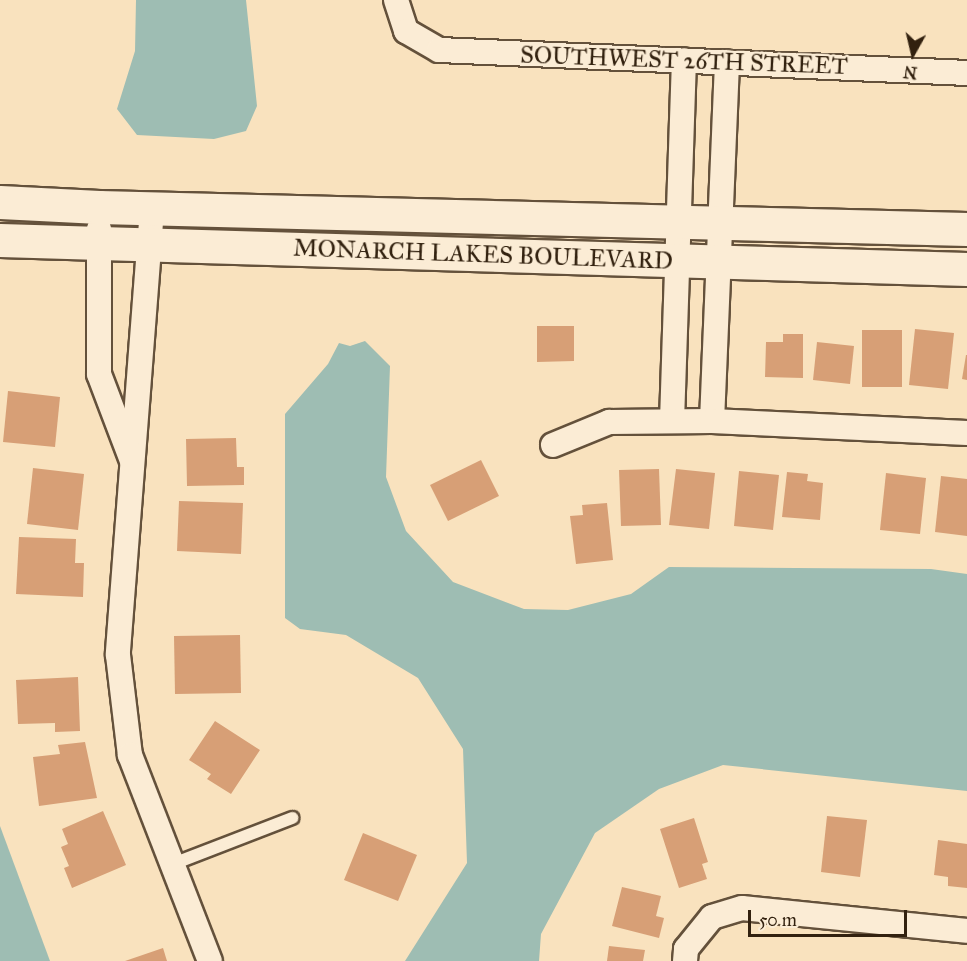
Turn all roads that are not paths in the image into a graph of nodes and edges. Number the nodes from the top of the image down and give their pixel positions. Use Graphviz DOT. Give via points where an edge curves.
graph roads {
  1 [pos="396,0"];
  2 [pos="684,60"];
  3 [pos="727,62"];
  4 [pos="967,73"];
  5 [pos="0,202"];
  6 [pos="99,207"];
  7 [pos="152,209"];
  8 [pos="679,221"];
  9 [pos="720,223"];
  10 [pos="967,229"];
  11 [pos="0,240"];
  12 [pos="99,244"];
  13 [pos="152,246"];
  14 [pos="678,261"];
  15 [pos="718,263"];
  16 [pos="967,269"];
  17 [pos="672,421"];
  18 [pos="712,421"];
  19 [pos="967,433"];
  20 [pos="553,445"];
  21 [pos="135,469"];
  22 [pos="292,818"];
  23 [pos="173,864"];
  24 [pos="967,931"];
  25 [pos="210,961"];
  26 [pos="684,961"];
  1 -- 2 [label="street, SOUTHWEST 26TH STREET" via="406,31 440,50"];
  2 -- 3 [label="street, SOUTHWEST 26TH STREET"];
  2 -- 8 [label="street"];
  3 -- 4 [label="street, SOUTHWEST 26TH STREET"];
  3 -- 9 [label="street"];
  5 -- 6 [label="street, MONARCH LAKES BOULEVARD"];
  6 -- 7 [label="street, MONARCH LAKES BOULEVARD"];
  6 -- 12 [label="street"];
  7 -- 8 [label="street, MONARCH LAKES BOULEVARD"];
  7 -- 13 [label="street"];
  8 -- 9 [label="street, MONARCH LAKES BOULEVARD"];
  8 -- 14 [label="street"];
  9 -- 10 [label="street, MONARCH LAKES BOULEVARD"];
  9 -- 15 [label="street"];
  11 -- 12 [label="street, MONARCH LAKES BOULEVARD"];
  12 -- 13 [label="street, MONARCH LAKES BOULEVARD"];
  12 -- 21 [label="street" via="99,374"];
  13 -- 14 [label="street, MONARCH LAKES BOULEVARD"];
  13 -- 21 [label="street"];
  14 -- 15 [label="street, MONARCH LAKES BOULEVARD"];
  14 -- 17 [label="street"];
  15 -- 16 [label="street, MONARCH LAKES BOULEVARD"];
  15 -- 18 [label="street"];
  17 -- 18 [label="street"];
  17 -- 20 [label="street" via="609,422"];
  18 -- 19 [label="street"];
  21 -- 23 [label="street" via="118,655 130,755"];
  22 -- 23 [label="lane"];
  23 -- 25 [label="street"];
  24 -- 26 [label="street" via="742,908 712,917 686,949"];
}
